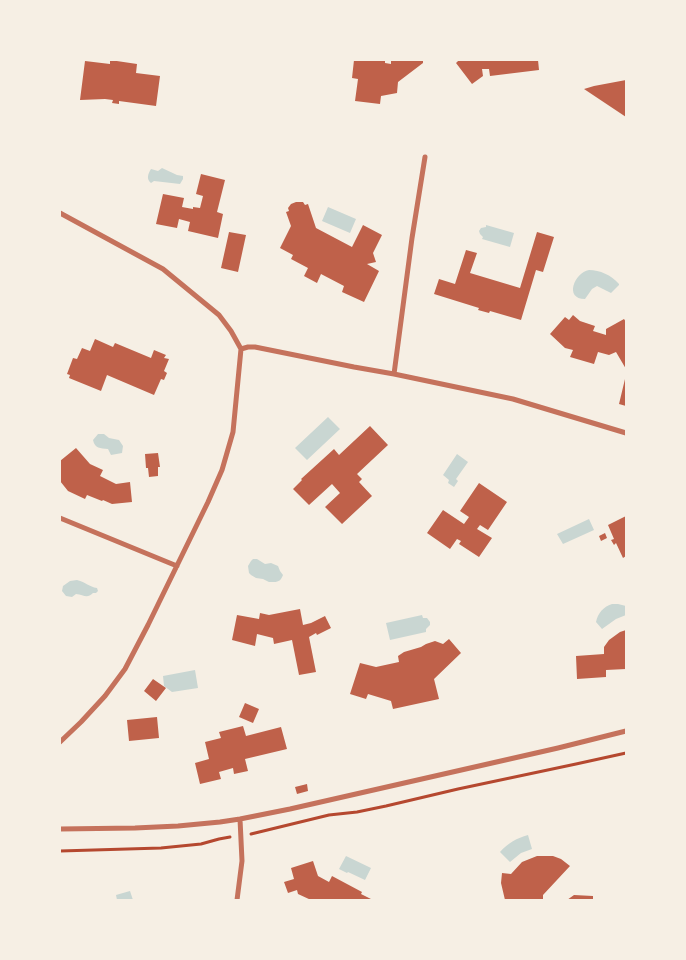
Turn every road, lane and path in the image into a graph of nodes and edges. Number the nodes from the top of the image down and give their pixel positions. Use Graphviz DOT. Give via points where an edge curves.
graph roads {
  1 [pos="425,157"];
  2 [pos="60,212"];
  3 [pos="241,349"];
  4 [pos="394,374"];
  5 [pos="626,433"];
  6 [pos="60,518"];
  7 [pos="177,566"];
  8 [pos="626,731"];
  9 [pos="60,742"];
  10 [pos="240,819"];
  11 [pos="60,830"];
  12 [pos="237,900"];
  1 -- 4 [label="street"];
  2 -- 3 [label="street" via="163,269 218,315"];
  3 -- 4 [label="street" via="255,347"];
  3 -- 7 [label="street" via="232,432 222,470"];
  4 -- 5 [label="street" via="513,399"];
  6 -- 7 [label="street"];
  7 -- 9 [label="street" via="124,668 105,696"];
  8 -- 10 [label="street"];
  10 -- 11 [label="street" via="178,826"];
  10 -- 12 [label="street" via="242,861"];
}
